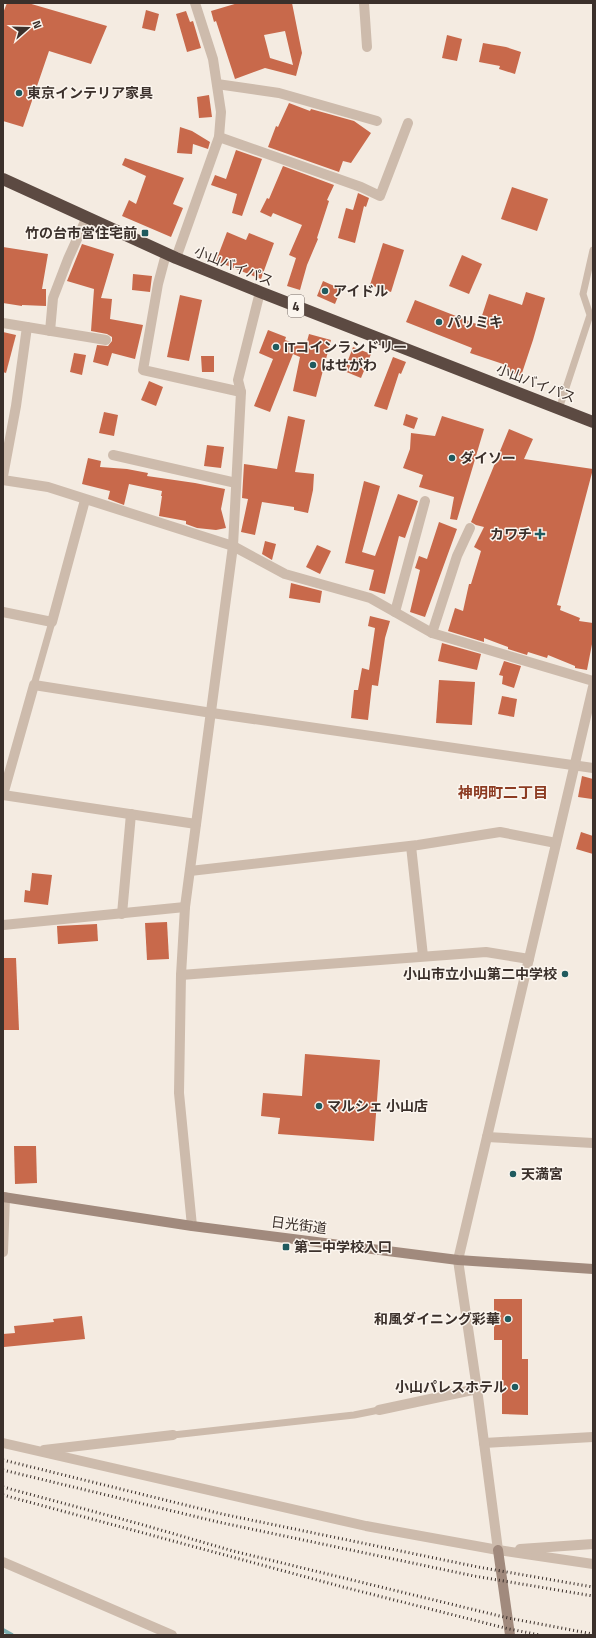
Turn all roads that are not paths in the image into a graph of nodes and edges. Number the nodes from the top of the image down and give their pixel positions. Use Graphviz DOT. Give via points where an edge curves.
graph roads {
  1 [pos="195,3"];
  2 [pos="364,3"];
  3 [pos="367,47"];
  4 [pos="217,84"];
  5 [pos="376,121"];
  6 [pos="408,123"];
  7 [pos="220,137"];
  8 [pos="3,179"];
  9 [pos="86,217"];
  10 [pos="593,250"];
  11 [pos="171,256"];
  12 [pos="260,292"];
  13 [pos="3,323"];
  14 [pos="27,327"];
  15 [pos="50,331"];
  16 [pos="106,340"];
  17 [pos="241,392"];
  18 [pos="559,409"];
  19 [pos="593,422"];
  20 [pos="114,455"];
  21 [pos="3,476"];
  22 [pos="3,480"];
  23 [pos="236,483"];
  24 [pos="85,500"];
  25 [pos="425,501"];
  26 [pos="470,528"];
  27 [pos="233,546"];
  28 [pos="3,612"];
  29 [pos="395,612"];
  30 [pos="52,622"];
  31 [pos="432,634"];
  32 [pos="593,681"];
  33 [pos="34,685"];
  34 [pos="593,687"];
  35 [pos="212,713"];
  36 [pos="574,764"];
  37 [pos="593,768"];
  38 [pos="131,814"];
  39 [pos="196,824"];
  40 [pos="556,843"];
  41 [pos="410,846"];
  42 [pos="190,870"];
  43 [pos="185,907"];
  44 [pos="122,914"];
  45 [pos="3,925"];
  46 [pos="423,956"];
  47 [pos="529,959"];
  48 [pos="181,975"];
  49 [pos="487,1137"];
  50 [pos="593,1143"];
  51 [pos="4,1197"];
  52 [pos="192,1226"];
  53 [pos="3,1252"];
  54 [pos="458,1260"];
  55 [pos="593,1269"];
  56 [pos="478,1389"];
  57 [pos="379,1410"];
  58 [pos="173,1435"];
  59 [pos="593,1437"];
  60 [pos="3,1443"];
  61 [pos="484,1443"];
  62 [pos="36,1450"];
  63 [pos="593,1544"];
  64 [pos="498,1550"];
  65 [pos="3,1562"];
  66 [pos="593,1564"];
  67 [pos="172,1635"];
  68 [pos="510,1635"];
  1 -- 4 [label="street" via="213,59"];
  2 -- 3 [label="street"];
  4 -- 5 [label="street" via="279,93"];
  4 -- 7 [label="street" via="221,112"];
  6 -- 7 [label="street" via="380,196"];
  7 -- 11 [label="street"];
  8 -- 9 [label="highway, 小山バイパス / 4"];
  9 -- 11 [label="highway, 小山バイパス / 4"];
  9 -- 15 [label="street" via="53,298"];
  10 -- 18 [label="lane" via="583,294 590,315"];
  11 -- 12 [label="highway, 小山バイパス / 4"];
  11 -- 17 [label="street" via="158,284 143,370"];
  12 -- 17 [label="street" via="238,380"];
  12 -- 18 [label="highway, 小山バイパス / 4"];
  13 -- 14 [label="street"];
  14 -- 15 [label="street"];
  14 -- 21 [label="street"];
  15 -- 16 [label="street"];
  17 -- 23 [label="street"];
  18 -- 19 [label="highway, 小山バイパス / 4"];
  20 -- 23 [label="street"];
  22 -- 24 [label="street" via="48,487"];
  23 -- 27 [label="street"];
  24 -- 27 [label="street"];
  24 -- 30 [label="street"];
  25 -- 29 [label="street"];
  26 -- 31 [label="street"];
  27 -- 29 [label="street" via="285,574 370,598"];
  27 -- 35 [label="street"];
  28 -- 30 [label="street"];
  29 -- 31 [label="street"];
  30 -- 33 [label="lane"];
  31 -- 32 [label="street"];
  33 -- 35 [label="street"];
  33 -- 38 [label="street" via="3,795"];
  34 -- 36 [label="street"];
  35 -- 36 [label="street"];
  35 -- 39 [label="street"];
  36 -- 37 [label="street"];
  36 -- 40 [label="street"];
  38 -- 39 [label="street"];
  38 -- 44 [label="street"];
  39 -- 42 [label="street"];
  40 -- 41 [label="street" via="500,832"];
  40 -- 47 [label="street"];
  41 -- 42 [label="street"];
  41 -- 46 [label="street"];
  42 -- 43 [label="street"];
  43 -- 44 [label="street"];
  43 -- 48 [label="street"];
  44 -- 45 [label="street"];
  46 -- 47 [label="street" via="486,952"];
  46 -- 48 [label="street"];
  47 -- 49 [label="street"];
  48 -- 52 [label="street" via="180,1093"];
  49 -- 50 [label="street"];
  49 -- 54 [label="street"];
  51 -- 52 [label="main road, 日光街道"];
  51 -- 53 [label="street"];
  52 -- 54 [label="main road, 日光街道"];
  54 -- 55 [label="main road, 日光街道"];
  54 -- 56 [label="street"];
  56 -- 57 [label="street"];
  56 -- 61 [label="street"];
  57 -- 58 [label="lane"];
  58 -- 62 [label="street"];
  59 -- 61 [label="street"];
  60 -- 62 [label="street"];
  61 -- 64 [label="street"];
  62 -- 64 [label="street" via="366,1526"];
  63 -- 64 [label="street"];
  64 -- 66 [label="street"];
  64 -- 68 [label="main road"];
  65 -- 67 [label="street"];
}
